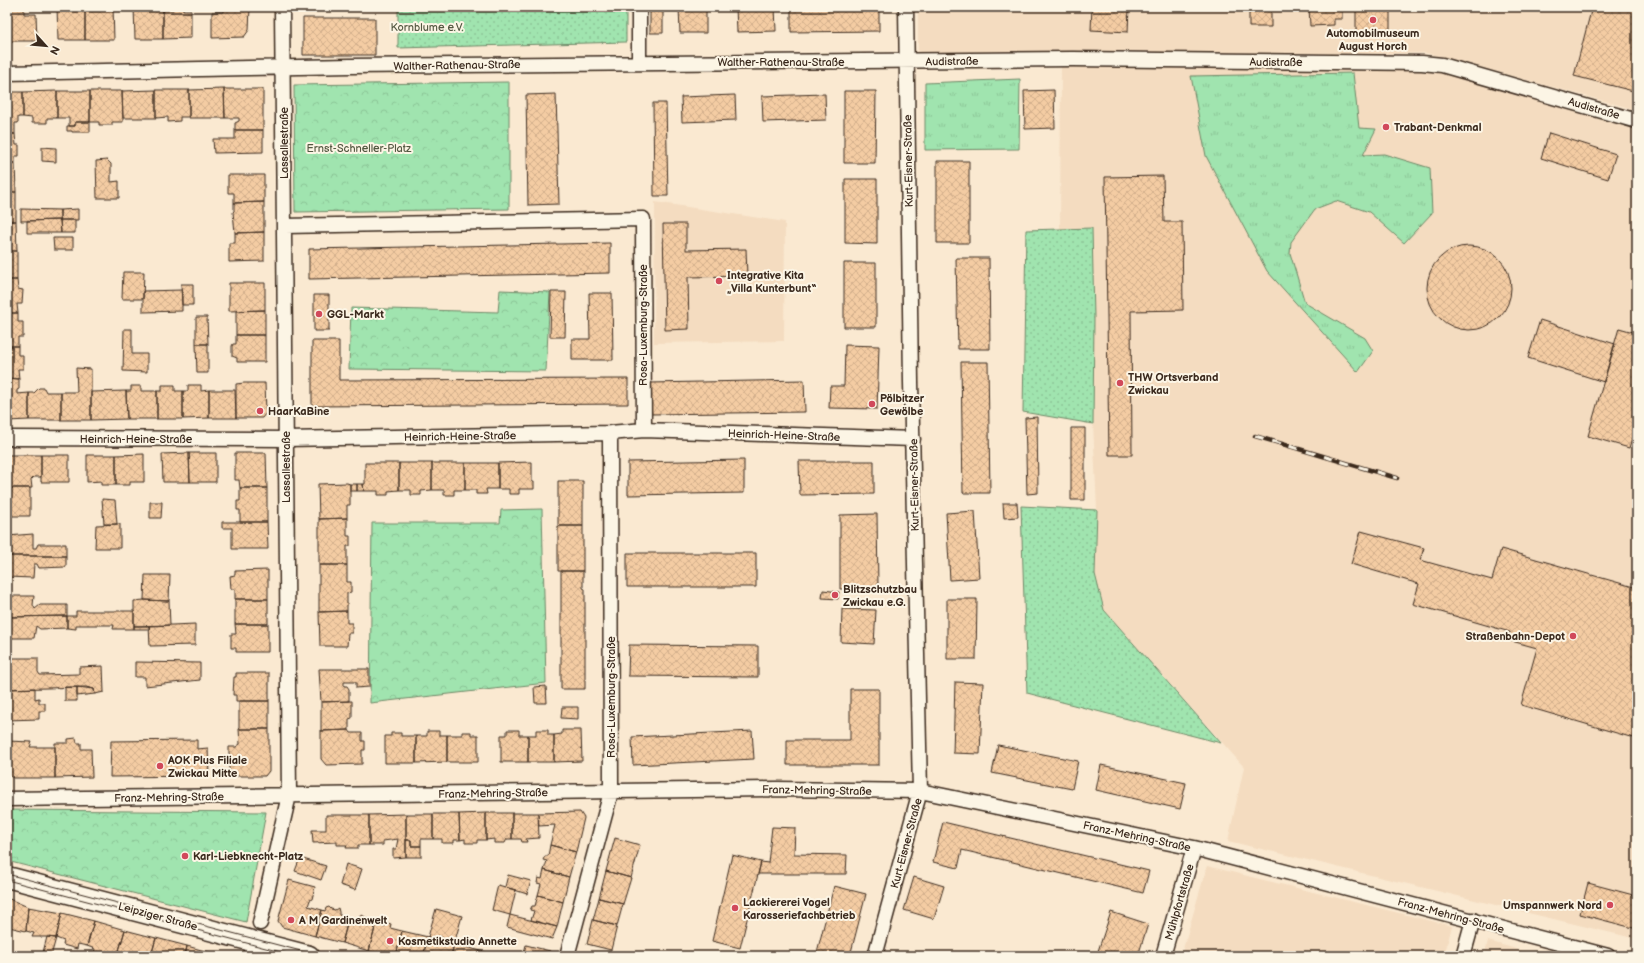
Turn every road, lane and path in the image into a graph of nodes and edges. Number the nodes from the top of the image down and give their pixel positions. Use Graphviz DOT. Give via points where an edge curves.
graph roads {
  1 [pos="282,7"];
  2 [pos="639,7"];
  3 [pos="906,7"];
  4 [pos="907,61"];
  5 [pos="639,63"];
  6 [pos="283,68"];
  7 [pos="7,73"];
  8 [pos="1637,121"];
  9 [pos="285,226"];
  10 [pos="644,430"];
  11 [pos="610,433"];
  12 [pos="7,438"];
  13 [pos="286,439"];
  14 [pos="913,439"];
  15 [pos="920,791"];
  16 [pos="611,792"];
  17 [pos="289,795"];
  18 [pos="7,799"];
  19 [pos="1194,848"];
  20 [pos="7,877"];
  21 [pos="1473,920"];
  22 [pos="256,940"];
  23 [pos="309,956"];
  24 [pos="567,956"];
  25 [pos="875,956"];
  26 [pos="1163,956"];
  27 [pos="1463,956"];
  28 [pos="1608,956"];
  1 -- 6 [label="street, Lassallestraße"];
  2 -- 5 [label="street"];
  3 -- 4 [label="street, Kurt-Eisner-Straße"];
  4 -- 5 [label="street, Walther-Rathenau-Straße"];
  4 -- 8 [label="street, Audistraße" via="1073,59 1422,63 1442,65"];
  4 -- 14 [label="street, Kurt-Eisner-Straße"];
  5 -- 6 [label="street, Walther-Rathenau-Straße"];
  6 -- 7 [label="street, Walther-Rathenau-Straße"];
  6 -- 9 [label="street, Lassallestraße"];
  9 -- 10 [label="street, Rosa-Luxemburg-Straße" via="643,219"];
  9 -- 13 [label="street, Lassallestraße"];
  10 -- 11 [label="street, Heinrich-Heine-Straße"];
  10 -- 14 [label="street, Heinrich-Heine-Straße"];
  11 -- 13 [label="street, Heinrich-Heine-Straße"];
  11 -- 16 [label="street, Rosa-Luxemburg-Straße"];
  12 -- 13 [label="street, Heinrich-Heine-Straße"];
  13 -- 17 [label="street, Lassallestraße"];
  14 -- 15 [label="street, Kurt-Eisner-Straße"];
  15 -- 16 [label="street, Franz-Mehring-Straße" via="777,789"];
  15 -- 19 [label="street, Franz-Mehring-Straße"];
  15 -- 25 [label="street, Kurt-Eisner-Straße"];
  16 -- 17 [label="street, Franz-Mehring-Straße"];
  16 -- 24 [label="street, Rosa-Luxemburg-Straße"];
  17 -- 18 [label="street, Franz-Mehring-Straße"];
  17 -- 22 [label="street, Lassallestraße"];
  19 -- 21 [label="street, Franz-Mehring-Straße"];
  19 -- 26 [label="street, Mühlpfortstraße"];
  20 -- 22 [label="street, Leipziger Straße"];
  21 -- 27 [label="street"];
  21 -- 28 [label="street, Franz-Mehring-Straße"];
  22 -- 23 [label="street, Leipziger Straße"];
}
